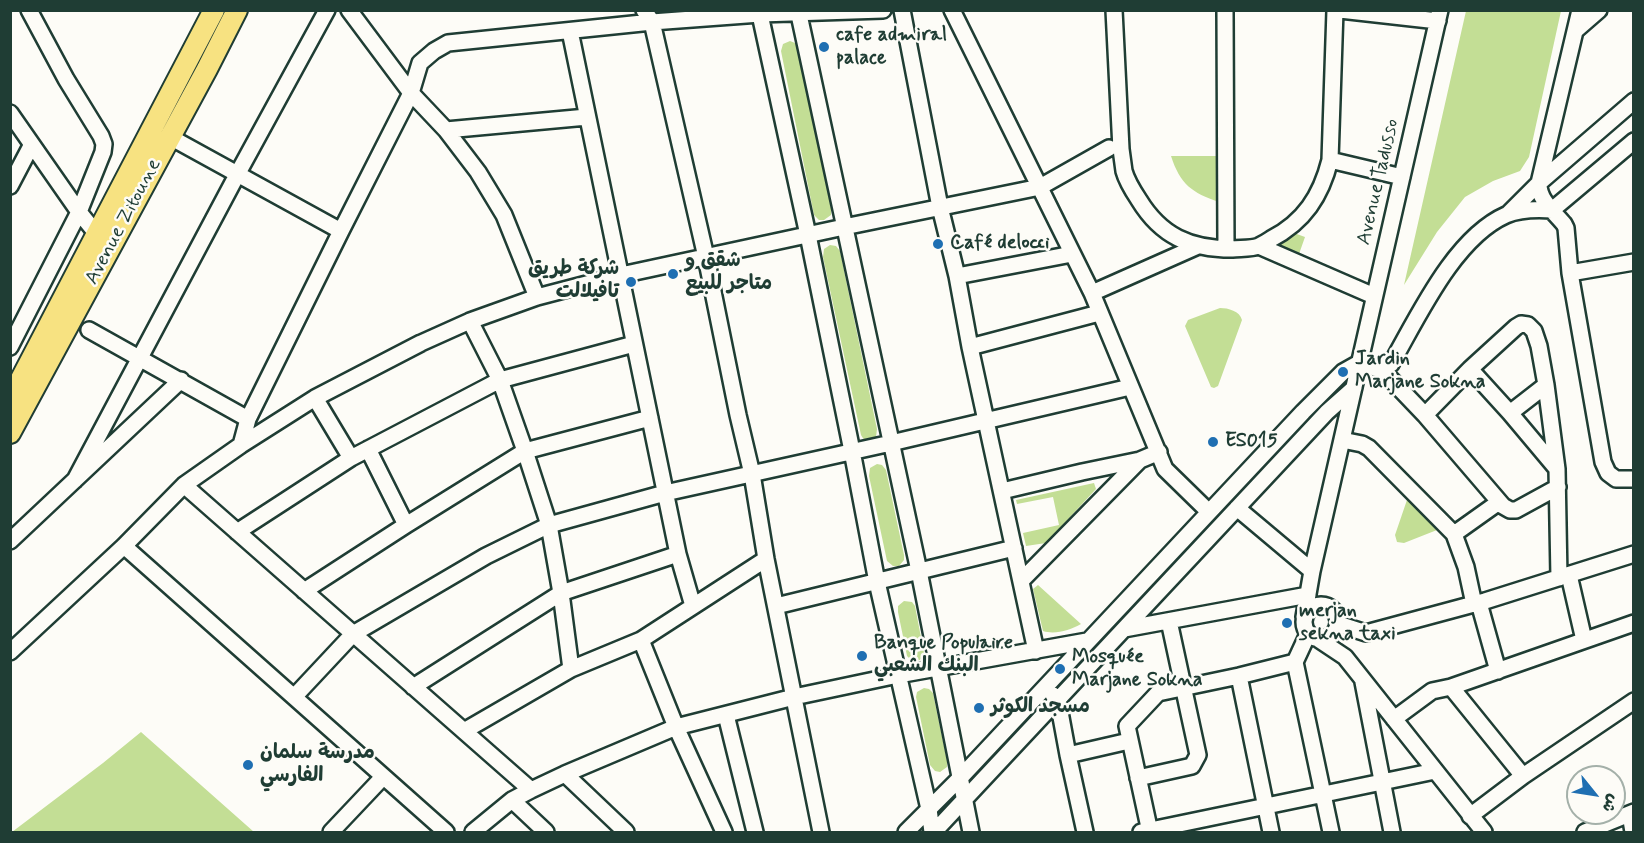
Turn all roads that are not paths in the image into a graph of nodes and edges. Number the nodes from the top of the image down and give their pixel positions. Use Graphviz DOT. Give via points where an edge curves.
graph roads {
  1 [pos="29,10"];
  2 [pos="214,10"];
  3 [pos="237,10"];
  4 [pos="327,10"];
  5 [pos="349,10"];
  6 [pos="883,10"];
  7 [pos="902,10"];
  8 [pos="952,10"];
  9 [pos="1114,10"];
  10 [pos="1225,10"];
  11 [pos="1335,10"];
  12 [pos="1340,10"];
  13 [pos="1580,10"];
  14 [pos="1599,10"];
  15 [pos="759,12"];
  16 [pos="799,12"];
  17 [pos="648,16"];
  18 [pos="1439,16"];
  19 [pos="1576,30"];
  20 [pos="570,31"];
  21 [pos="411,93"];
  22 [pos="1634,102"];
  23 [pos="10,113"];
  24 [pos="587,117"];
  25 [pos="446,130"];
  26 [pos="170,138"];
  27 [pos="1634,141"];
  28 [pos="32,146"];
  29 [pos="1109,148"];
  30 [pos="1330,160"];
  31 [pos="238,173"];
  32 [pos="1402,177"];
  33 [pos="1539,183"];
  34 [pos="10,186"];
  35 [pos="1040,187"];
  36 [pos="940,207"];
  37 [pos="1552,210"];
  38 [pos="79,212"];
  39 [pos="1508,214"];
  40 [pos="844,227"];
  41 [pos="341,231"];
  42 [pos="96,233"];
  43 [pos="808,235"];
  44 [pos="1198,246"];
  45 [pos="1259,246"];
  46 [pos="1226,249"];
  47 [pos="1072,254"];
  48 [pos="706,257"];
  49 [pos="1634,262"];
  50 [pos="1570,273"];
  51 [pos="621,275"];
  52 [pos="957,276"];
  53 [pos="1092,293"];
  54 [pos="1374,296"];
  55 [pos="537,297"];
  56 [pos="1099,313"];
  57 [pos="470,321"];
  58 [pos="89,330"];
  59 [pos="634,344"];
  60 [pos="10,347"];
  61 [pos="970,347"];
  62 [pos="140,358"];
  63 [pos="1359,363"];
  64 [pos="1470,369"];
  65 [pos="1383,370"];
  66 [pos="182,380"];
  67 [pos="500,380"];
  68 [pos="1546,385"];
  69 [pos="1130,387"];
  70 [pos="1354,388"];
  71 [pos="315,398"];
  72 [pos="10,400"];
  73 [pos="1510,413"];
  74 [pos="1425,415"];
  75 [pos="650,418"];
  76 [pos="248,419"];
  77 [pos="987,420"];
  78 [pos="10,433"];
  79 [pos="1342,440"];
  80 [pos="891,443"];
  81 [pos="241,445"];
  82 [pos="368,448"];
  83 [pos="525,451"];
  84 [pos="852,451"];
  85 [pos="1159,452"];
  86 [pos="351,458"];
  87 [pos="1140,460"];
  88 [pos="1557,469"];
  89 [pos="752,474"];
  90 [pos="1634,478"];
  91 [pos="75,480"];
  92 [pos="184,485"];
  93 [pos="1558,487"];
  94 [pos="1002,491"];
  95 [pos="665,493"];
  96 [pos="1499,502"];
  97 [pos="1237,508"];
  98 [pos="1209,512"];
  99 [pos="406,525"];
  100 [pos="549,525"];
  101 [pos="237,532"];
  102 [pos="1454,534"];
  103 [pos="10,542"];
  104 [pos="124,546"];
  105 [pos="1014,548"];
  106 [pos="678,554"];
  107 [pos="1634,554"];
  108 [pos="766,559"];
  109 [pos="919,571"];
  110 [pos="1312,574"];
  111 [pos="1564,577"];
  112 [pos="1021,581"];
  113 [pos="877,582"];
  114 [pos="304,591"];
  115 [pos="561,593"];
  116 [pos="1308,595"];
  117 [pos="1477,604"];
  118 [pos="693,606"];
  119 [pos="776,606"];
  120 [pos="1328,606"];
  121 [pos="1304,617"];
  122 [pos="1169,621"];
  123 [pos="1634,623"];
  124 [pos="1337,625"];
  125 [pos="1124,629"];
  126 [pos="353,634"];
  127 [pos="1313,637"];
  128 [pos="641,640"];
  129 [pos="1584,640"];
  130 [pos="1087,641"];
  131 [pos="1036,651"];
  132 [pos="10,652"];
  133 [pos="1345,657"];
  134 [pos="1295,662"];
  135 [pos="939,667"];
  136 [pos="571,669"];
  137 [pos="1498,671"];
  138 [pos="898,675"];
  139 [pos="1239,676"];
  140 [pos="1363,679"];
  141 [pos="414,687"];
  142 [pos="1045,687"];
  143 [pos="1183,687"];
  144 [pos="1451,687"];
  145 [pos="294,697"];
  146 [pos="794,697"];
  147 [pos="1058,701"];
  148 [pos="1634,701"];
  149 [pos="726,715"];
  150 [pos="1394,719"];
  151 [pos="676,727"];
  152 [pos="464,731"];
  153 [pos="1130,741"];
  154 [pos="1068,755"];
  155 [pos="1435,771"];
  156 [pos="565,774"];
  157 [pos="1523,776"];
  158 [pos="383,777"];
  159 [pos="960,778"];
  160 [pos="1138,778"];
  161 [pos="1382,781"];
  162 [pos="531,790"];
  163 [pos="1324,794"];
  164 [pos="964,799"];
  165 [pos="512,800"];
  166 [pos="1265,808"];
  167 [pos="928,809"];
  168 [pos="1632,813"];
  169 [pos="1470,816"];
  170 [pos="1202,826"];
  171 [pos="331,832"];
  172 [pos="446,832"];
  173 [pos="473,832"];
  174 [pos="546,832"];
  175 [pos="626,832"];
  176 [pos="724,832"];
  177 [pos="755,832"];
  178 [pos="821,832"];
  179 [pos="906,832"];
  180 [pos="933,832"];
  181 [pos="971,832"];
  182 [pos="1085,832"];
  183 [pos="1147,832"];
  184 [pos="1271,832"];
  185 [pos="1331,832"];
  186 [pos="1392,832"];
  187 [pos="1484,832"];
  188 [pos="1585,832"];
  189 [pos="1633,832"];
  1 -- 38 [label="street" via="104,144"];
  2 -- 42 [label="main road, Avenue Zitoune"];
  3 -- 26 [label="main road, Avenue Zitoune"];
  4 -- 31 [label="street"];
  5 -- 21 [label="street"];
  6 -- 16 [label="street"];
  7 -- 36 [label="street"];
  8 -- 35 [label="street"];
  9 -- 44 [label="street" via="1124,171 1154,222"];
  10 -- 46 [label="street"];
  11 -- 30 [label="street"];
  12 -- 18 [label="street"];
  13 -- 19 [label="street"];
  14 -- 19 [label="street"];
  15 -- 16 [label="street"];
  15 -- 17 [label="street"];
  15 -- 43 [label="street"];
  16 -- 40 [label="street"];
  17 -- 20 [label="street"];
  17 -- 48 [label="street"];
  18 -- 32 [label="street, Avenue Tadusso"];
  19 -- 33 [label="street"];
  20 -- 21 [label="street" via="448,43 420,63"];
  20 -- 24 [label="street"];
  21 -- 25 [label="street"];
  21 -- 41 [label="street"];
  22 -- 33 [label="street"];
  23 -- 28 [label="street"];
  24 -- 25 [label="street"];
  24 -- 51 [label="street"];
  25 -- 55 [label="street" via="504,215"];
  26 -- 31 [label="street"];
  26 -- 78 [label="main road, Avenue Zitoune"];
  27 -- 37 [label="street"];
  28 -- 34 [label="street"];
  28 -- 38 [label="street"];
  29 -- 35 [label="street"];
  30 -- 32 [label="street"];
  30 -- 45 [label="street" via="1316,199 1300,219"];
  31 -- 41 [label="street"];
  31 -- 62 [label="street"];
  32 -- 54 [label="street, Avenue Tadusso"];
  33 -- 37 [label="street" via="1540,196"];
  33 -- 39 [label="street"];
  35 -- 36 [label="street"];
  35 -- 47 [label="street"];
  36 -- 40 [label="street"];
  36 -- 52 [label="street"];
  37 -- 39 [label="street"];
  37 -- 50 [label="street" via="1566,228"];
  38 -- 42 [label="street"];
  38 -- 60 [label="street"];
  39 -- 65 [label="street" via="1484,229 1453,260"];
  40 -- 43 [label="street"];
  40 -- 80 [label="street"];
  41 -- 76 [label="street"];
  42 -- 72 [label="main road, Avenue Zitoune"];
  43 -- 48 [label="street"];
  43 -- 84 [label="street"];
  44 -- 46 [label="street"];
  44 -- 53 [label="street"];
  45 -- 46 [label="street"];
  45 -- 54 [label="street"];
  47 -- 52 [label="street"];
  47 -- 53 [label="street"];
  48 -- 51 [label="street"];
  48 -- 89 [label="street"];
  49 -- 50 [label="street"];
  50 -- 90 [label="street" via="1603,462 1616,479"];
  51 -- 55 [label="street"];
  51 -- 59 [label="street"];
  52 -- 61 [label="street"];
  53 -- 56 [label="street"];
  54 -- 63 [label="street, Avenue Tadusso"];
  55 -- 57 [label="street"];
  56 -- 61 [label="street"];
  56 -- 69 [label="street"];
  57 -- 67 [label="street"];
  57 -- 71 [label="street"];
  58 -- 62 [label="street"];
  59 -- 67 [label="street"];
  59 -- 75 [label="street"];
  61 -- 77 [label="street"];
  62 -- 66 [label="street"];
  62 -- 91 [label="street"];
  63 -- 65 [label="street"];
  63 -- 70 [label="street, Avenue Tadusso"];
  63 -- 98 [label="street" via="1343,372"];
  64 -- 68 [label="street" via="1521,324 1528,325 1539,346"];
  64 -- 73 [label="street"];
  64 -- 74 [label="street"];
  65 -- 74 [label="street"];
  66 -- 76 [label="street"];
  66 -- 91 [label="street"];
  67 -- 82 [label="street"];
  67 -- 83 [label="street"];
  68 -- 73 [label="street"];
  68 -- 88 [label="street"];
  69 -- 77 [label="street"];
  69 -- 85 [label="street"];
  70 -- 79 [label="street, Avenue Tadusso"];
  70 -- 97 [label="street"];
  71 -- 81 [label="street"];
  71 -- 86 [label="street"];
  73 -- 88 [label="street"];
  74 -- 96 [label="street"];
  75 -- 83 [label="street"];
  75 -- 95 [label="street"];
  76 -- 81 [label="street"];
  77 -- 80 [label="street"];
  77 -- 94 [label="street"];
  79 -- 102 [label="street" via="1369,448"];
  79 -- 110 [label="street, Avenue Tadusso"];
  80 -- 84 [label="street"];
  80 -- 109 [label="street"];
  81 -- 92 [label="street"];
  82 -- 86 [label="street"];
  82 -- 99 [label="street"];
  83 -- 99 [label="street"];
  83 -- 100 [label="street"];
  84 -- 89 [label="street"];
  84 -- 113 [label="street"];
  85 -- 87 [label="street"];
  85 -- 98 [label="street" via="1165,469"];
  86 -- 101 [label="street"];
  87 -- 94 [label="street"];
  87 -- 112 [label="street"];
  88 -- 93 [label="street"];
  89 -- 95 [label="street"];
  89 -- 108 [label="street"];
  91 -- 103 [label="street"];
  92 -- 101 [label="street"];
  92 -- 104 [label="street"];
  93 -- 96 [label="street" via="1516,510"];
  93 -- 111 [label="street"];
  94 -- 105 [label="street"];
  95 -- 100 [label="street"];
  95 -- 106 [label="street"];
  96 -- 102 [label="street"];
  97 -- 110 [label="street"];
  97 -- 125 [label="street"];
  98 -- 130 [label="street"];
  99 -- 114 [label="street"];
  100 -- 115 [label="street"];
  100 -- 126 [label="street" via="486,556"];
  101 -- 114 [label="street"];
  102 -- 117 [label="street"];
  104 -- 132 [label="street"];
  104 -- 145 [label="street"];
  105 -- 109 [label="street"];
  105 -- 112 [label="street"];
  106 -- 115 [label="street"];
  106 -- 118 [label="street"];
  107 -- 111 [label="street"];
  108 -- 118 [label="street"];
  108 -- 119 [label="street"];
  109 -- 113 [label="street"];
  109 -- 135 [label="street"];
  110 -- 116 [label="street, Avenue Tadusso"];
  110 -- 120 [label="street" via="1317,592"];
  111 -- 117 [label="street"];
  111 -- 129 [label="street"];
  112 -- 131 [label="street"];
  113 -- 119 [label="street"];
  113 -- 138 [label="street"];
  114 -- 126 [label="street"];
  115 -- 136 [label="street"];
  115 -- 141 [label="street"];
  116 -- 121 [label="street, Avenue Tadusso"];
  116 -- 122 [label="street"];
  117 -- 124 [label="street" via="1366,633"];
  117 -- 137 [label="street"];
  118 -- 128 [label="street"];
  119 -- 146 [label="street"];
  120 -- 121 [label="street" via="1311,608"];
  120 -- 124 [label="street" via="1336,614"];
  121 -- 127 [label="street" via="1305,629"];
  122 -- 125 [label="street"];
  122 -- 143 [label="street"];
  123 -- 129 [label="street"];
  124 -- 127 [label="street" via="1329,637"];
  124 -- 133 [label="street"];
  125 -- 147 [label="street"];
  126 -- 141 [label="street"];
  126 -- 145 [label="street"];
  127 -- 133 [label="street"];
  127 -- 134 [label="street"];
  128 -- 136 [label="street"];
  128 -- 151 [label="street"];
  129 -- 137 [label="street"];
  130 -- 131 [label="street"];
  130 -- 142 [label="street"];
  131 -- 135 [label="street"];
  133 -- 140 [label="street"];
  134 -- 139 [label="street"];
  134 -- 163 [label="street"];
  135 -- 138 [label="street"];
  135 -- 159 [label="street"];
  136 -- 152 [label="street"];
  137 -- 144 [label="street"];
  138 -- 146 [label="street"];
  138 -- 167 [label="street"];
  139 -- 143 [label="street"];
  139 -- 166 [label="street"];
  140 -- 150 [label="street"];
  140 -- 161 [label="street"];
  141 -- 152 [label="street"];
  142 -- 147 [label="street"];
  142 -- 159 [label="street"];
  143 -- 153 [label="street" via="1158,693 1126,726"];
  143 -- 160 [label="street" via="1198,755 1192,766"];
  144 -- 150 [label="street" via="1432,691"];
  144 -- 157 [label="street"];
  145 -- 158 [label="street"];
  146 -- 149 [label="street"];
  146 -- 178 [label="street"];
  147 -- 154 [label="street"];
  147 -- 164 [label="street"];
  148 -- 157 [label="street"];
  149 -- 151 [label="street"];
  149 -- 177 [label="street"];
  150 -- 155 [label="street"];
  151 -- 156 [label="street"];
  151 -- 176 [label="street"];
  152 -- 162 [label="street"];
  153 -- 154 [label="street"];
  153 -- 160 [label="street"];
  154 -- 182 [label="street"];
  155 -- 161 [label="street"];
  155 -- 169 [label="street"];
  156 -- 162 [label="street"];
  156 -- 175 [label="street"];
  157 -- 169 [label="street"];
  158 -- 171 [label="street"];
  158 -- 172 [label="street"];
  159 -- 164 [label="street"];
  159 -- 167 [label="street"];
  160 -- 183 [label="street"];
  161 -- 163 [label="street"];
  161 -- 186 [label="street"];
  162 -- 165 [label="street"];
  163 -- 166 [label="street"];
  163 -- 185 [label="street"];
  164 -- 180 [label="street"];
  164 -- 181 [label="street"];
  165 -- 173 [label="street"];
  165 -- 174 [label="street"];
  166 -- 170 [label="street"];
  166 -- 184 [label="street"];
  167 -- 179 [label="street"];
  167 -- 180 [label="street"];
  168 -- 188 [label="street"];
  168 -- 189 [label="street"];
  169 -- 187 [label="street"];
  170 -- 183 [label="street"];
}
